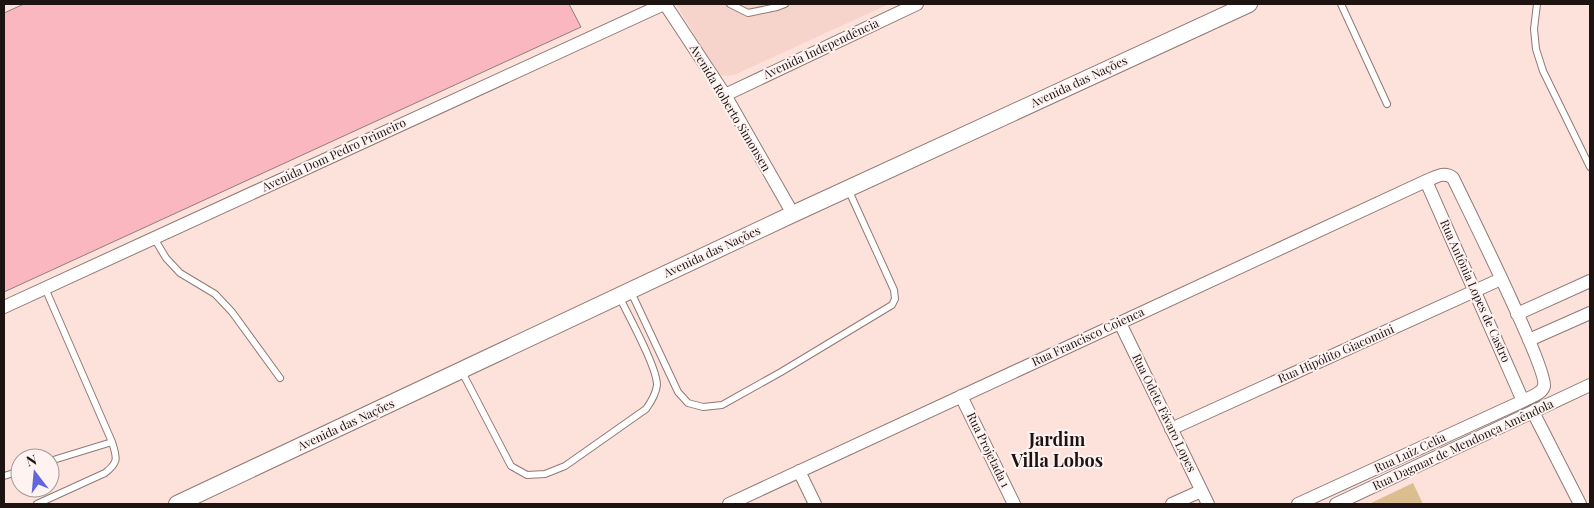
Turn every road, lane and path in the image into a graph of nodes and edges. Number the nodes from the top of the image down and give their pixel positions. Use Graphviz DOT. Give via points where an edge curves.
graph roads {
  1 [pos="664,4"];
  2 [pos="730,4"];
  3 [pos="785,4"];
  4 [pos="917,4"];
  5 [pos="1249,4"];
  6 [pos="1341,4"];
  7 [pos="1537,4"];
  8 [pos="725,95"];
  9 [pos="1387,104"];
  10 [pos="1590,167"];
  11 [pos="1426,181"];
  12 [pos="848,188"];
  13 [pos="793,214"];
  14 [pos="154,237"];
  15 [pos="1501,279"];
  16 [pos="1590,281"];
  17 [pos="45,287"];
  18 [pos="1475,291"];
  19 [pos="624,293"];
  20 [pos="4,306"];
  21 [pos="1590,313"];
  22 [pos="1517,314"];
  23 [pos="1120,323"];
  24 [pos="1529,340"];
  25 [pos="461,371"];
  26 [pos="280,378"];
  27 [pos="1590,385"];
  28 [pos="961,396"];
  29 [pos="1523,401"];
  30 [pos="1533,412"];
  31 [pos="1171,429"];
  32 [pos="112,442"];
  33 [pos="60,458"];
  34 [pos="799,471"];
  35 [pos="1201,491"];
  36 [pos="37,504"];
  37 [pos="177,504"];
  38 [pos="729,504"];
  39 [pos="814,504"];
  40 [pos="1014,504"];
  41 [pos="1172,504"];
  42 [pos="1208,504"];
  43 [pos="1298,504"];
  44 [pos="1336,504"];
  45 [pos="1580,504"];
  1 -- 8 [label="street, Avenida Roberto Simonsen"];
  1 -- 14 [label="street, Avenida Dom Pedro Primeiro"];
  2 -- 3 [label="lane" via="748,13"];
  4 -- 8 [label="street, Avenida Independência"];
  5 -- 12 [label="street, Avenida das Nações"];
  6 -- 9 [label="lane"];
  7 -- 10 [label="lane" via="1536,49"];
  8 -- 13 [label="street, Avenida Roberto Simonsen"];
  11 -- 15 [label="street, Rua Francisco Coienca" via="1443,174 1453,178"];
  11 -- 18 [label="street, Rua Antônia Lopes de Castro"];
  11 -- 23 [label="street, Rua Francisco Coienca"];
  12 -- 13 [label="street, Avenida das Nações"];
  12 -- 19 [label="lane" via="896,299 892,305 722,405 703,408 688,403 678,392"];
  13 -- 19 [label="street, Avenida das Nações"];
  14 -- 17 [label="street, Avenida Dom Pedro Primeiro"];
  14 -- 26 [label="lane" via="166,258 180,272 215,294 232,312"];
  15 -- 18 [label="street, Rua Hipólito Giacomini"];
  15 -- 22 [label="street"];
  16 -- 22 [label="street"];
  17 -- 20 [label="street, Avenida Dom Pedro Primeiro"];
  17 -- 32 [label="lane"];
  18 -- 29 [label="street, Rua Antônia Lopes de Castro"];
  18 -- 31 [label="street, Rua Hipólito Giacomini"];
  19 -- 25 [label="street, Avenida das Nações"];
  19 -- 25 [label="lane" via="653,367 657,384 654,398 646,409 565,466 545,474 526,475 511,466"];
  21 -- 24 [label="street"];
  22 -- 24 [label="street"];
  23 -- 28 [label="street, Rua Francisco Coienca"];
  23 -- 31 [label="street, Rua Odete Fávaro Lopes"];
  24 -- 29 [label="street, Rua Luiz Celia" via="1545,383 1541,392"];
  25 -- 37 [label="street, Avenida das Nações"];
  27 -- 30 [label="street, Rua Dagmar de Mendonça Amêndola"];
  28 -- 34 [label="street, Rua Francisco Coienca"];
  28 -- 40 [label="street, Rua Projetada 1"];
  29 -- 43 [label="street, Rua Luiz Celia"];
  30 -- 44 [label="street, Rua Dagmar de Mendonça Amêndola"];
  30 -- 45 [label="street"];
  31 -- 35 [label="street, Rua Odete Fávaro Lopes"];
  32 -- 33 [label="lane"];
  32 -- 36 [label="lane" via="117,457 114,466 105,474"];
  34 -- 38 [label="street, Rua Francisco Coienca"];
  34 -- 39 [label="street"];
  35 -- 41 [label="street"];
  35 -- 42 [label="street, Rua Odete Fávaro Lopes"];
}
